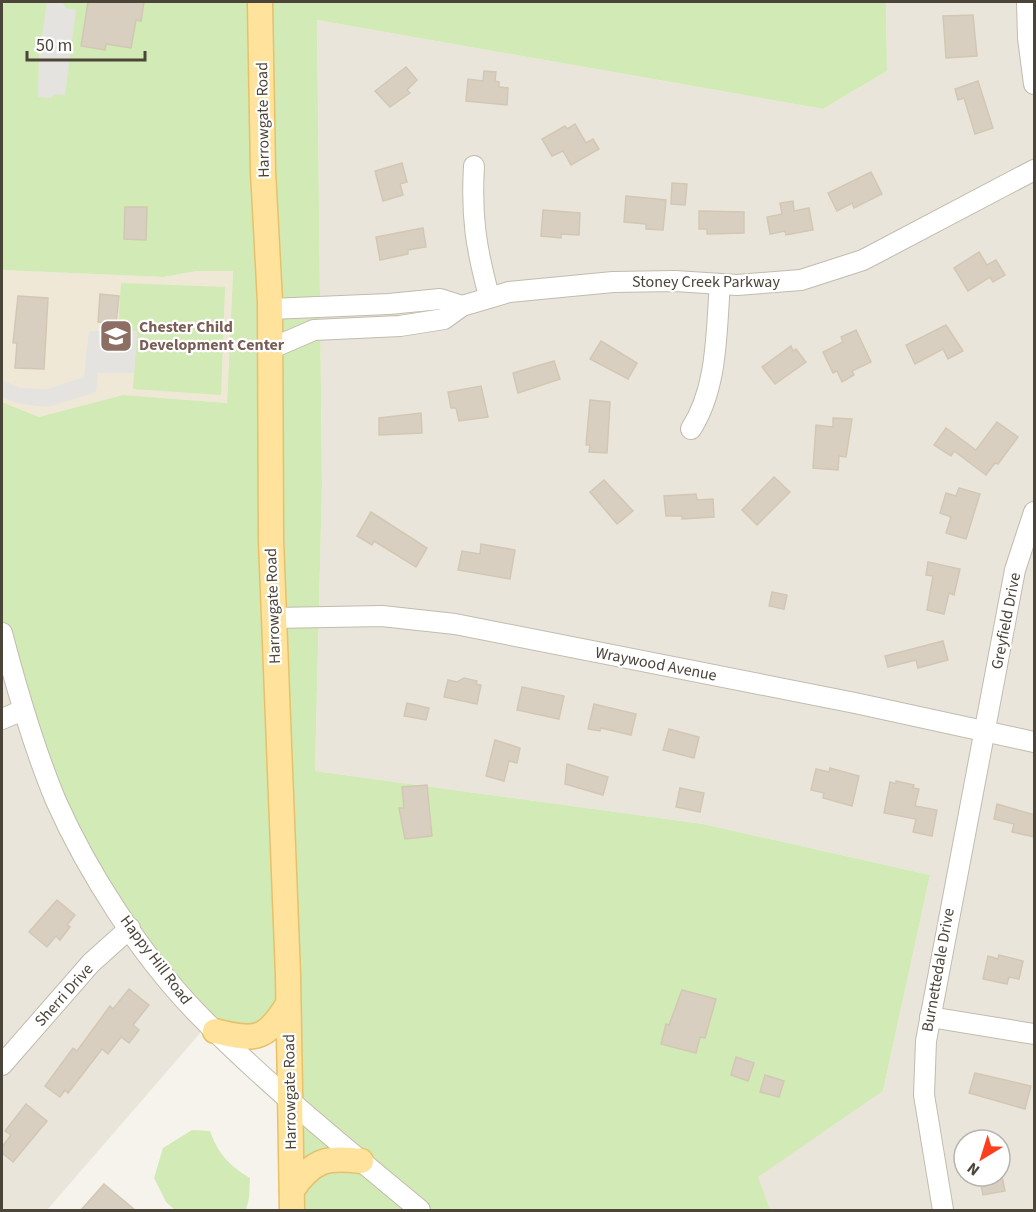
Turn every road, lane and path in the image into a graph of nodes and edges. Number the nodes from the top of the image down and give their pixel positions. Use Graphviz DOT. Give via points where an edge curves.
graph roads {
  1 [pos="260,2"];
  2 [pos="1028,2"];
  3 [pos="1035,84"];
  4 [pos="474,166"];
  5 [pos="1035,171"];
  6 [pos="720,284"];
  7 [pos="489,296"];
  8 [pos="462,306"];
  9 [pos="270,309"];
  10 [pos="270,349"];
  11 [pos="691,429"];
  12 [pos="1035,512"];
  13 [pos="274,618"];
  14 [pos="2,633"];
  15 [pos="23,710"];
  16 [pos="2,718"];
  17 [pos="985,731"];
  18 [pos="1035,742"];
  19 [pos="130,928"];
  20 [pos="288,1004"];
  21 [pos="930,1017"];
  22 [pos="215,1031"];
  23 [pos="1035,1034"];
  24 [pos="2,1065"];
  25 [pos="290,1099"];
  26 [pos="361,1161"];
  27 [pos="292,1200"];
  28 [pos="420,1210"];
  29 [pos="944,1210"];
  1 -- 9 [label="main road, Harrowgate Road"];
  2 -- 3 [label="street" via="1028,40"];
  4 -- 7 [label="street" via="471,205 475,246"];
  5 -- 6 [label="street, Stoney Creek Parkway" via="863,260 801,280"];
  6 -- 7 [label="street, Stoney Creek Parkway" via="613,282"];
  6 -- 11 [label="street" via="712,372 701,413"];
  7 -- 8 [label="street, Stoney Creek Parkway"];
  8 -- 9 [label="street" via="440,299"];
  8 -- 10 [label="street, Stoney Creek Parkway" via="444,319 400,326 314,330"];
  9 -- 10 [label="main road, Harrowgate Road"];
  10 -- 13 [label="main road, Harrowgate Road"];
  12 -- 17 [label="street, Greyfield Drive" via="1015,570"];
  13 -- 17 [label="street, Wraywood Avenue" via="382,616 454,624"];
  13 -- 20 [label="main road, Harrowgate Road"];
  14 -- 15 [label="street, Happy Hill Road"];
  15 -- 16 [label="street"];
  15 -- 19 [label="street, Happy Hill Road" via="57,802 81,850"];
  17 -- 18 [label="street, Wraywood Avenue"];
  17 -- 21 [label="street, Burnettedale Drive"];
  19 -- 22 [label="street, Happy Hill Road" via="162,972"];
  19 -- 24 [label="street, Sherri Drive" via="92,963"];
  20 -- 22 [label="main road" via="277,1024 261,1035 243,1039"];
  20 -- 25 [label="main road, Harrowgate Road"];
  21 -- 23 [label="street"];
  21 -- 29 [label="street, Burnettedale Drive" via="923,1065 924,1095"];
  22 -- 25 [label="street, Happy Hill Road"];
  25 -- 26 [label="street, Happy Hill Road"];
  25 -- 27 [label="main road, Harrowgate Road"];
  26 -- 27 [label="main road" via="338,1158 318,1163 303,1174"];
  26 -- 28 [label="street, Happy Hill Road"];
}
